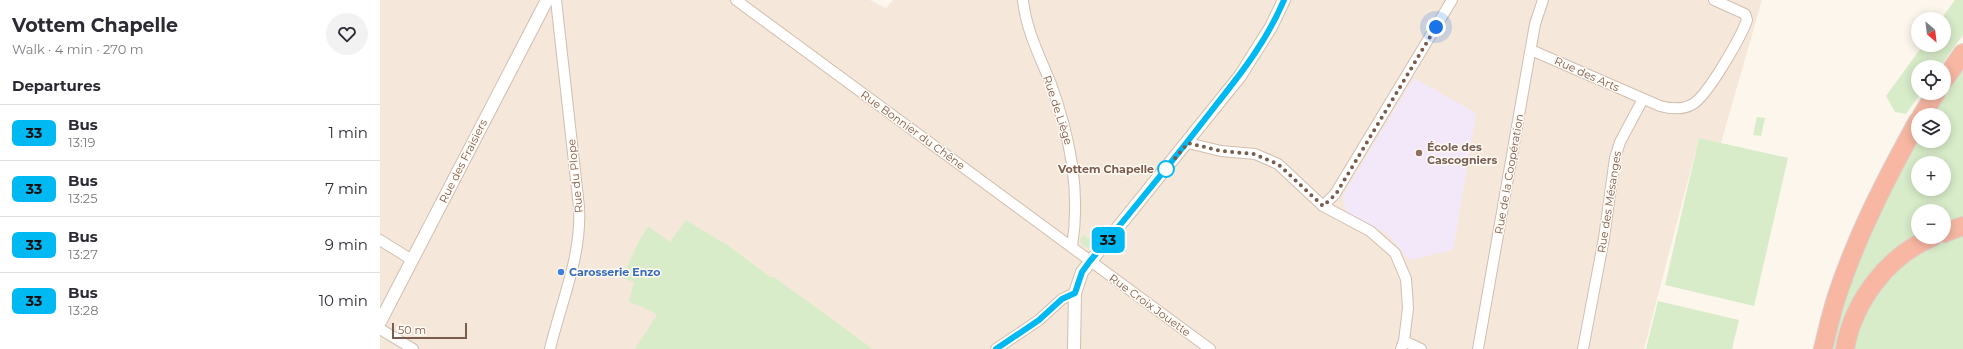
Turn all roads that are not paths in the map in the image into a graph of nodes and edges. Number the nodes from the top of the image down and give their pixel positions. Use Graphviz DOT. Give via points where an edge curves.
graph roads {
  1 [pos="547,0"];
  2 [pos="556,0"];
  3 [pos="736,0"];
  4 [pos="1023,0"];
  5 [pos="1284,0"];
  6 [pos="1452,0"];
  7 [pos="1543,0"];
  8 [pos="1714,0"];
  9 [pos="1531,50"];
  10 [pos="1963,53"];
  11 [pos="1951,70"];
  12 [pos="1643,99"];
  13 [pos="1911,133"];
  14 [pos="1188,143"];
  15 [pos="1323,206"];
  16 [pos="1963,226"];
  17 [pos="1951,230"];
  18 [pos="380,240"];
  19 [pos="1922,244"];
  20 [pos="1072,247"];
  21 [pos="412,260"];
  22 [pos="1090,261"];
  23 [pos="1075,293"];
  24 [pos="380,322"];
  25 [pos="380,329"];
  26 [pos="1402,345"];
  27 [pos="413,349"];
  28 [pos="550,349"];
  29 [pos="996,349"];
  30 [pos="1074,349"];
  31 [pos="1210,349"];
  32 [pos="1421,349"];
  33 [pos="1478,349"];
  34 [pos="1583,349"];
  35 [pos="1823,349"];
  36 [pos="1845,349"];
  1 -- 21 [label="street, Rue des Fraisiers"];
  2 -- 28 [label="street, Rue du Plope" via="580,228 572,272"];
  3 -- 20 [label="street, Rue Bonnier du Chêne"];
  4 -- 20 [label="street, Rue de Liège" via="1027,23 1051,84 1071,151 1074,170"];
  5 -- 14 [label="street" via="1271,27 1244,70"];
  6 -- 15 [label="street" via="1336,194"];
  7 -- 9 [label="street, Rue de la Coopération"];
  8 -- 12 [label="street" via="1745,14 1747,20 1713,81 1698,101 1689,106 1672,108"];
  9 -- 12 [label="street, Rue des Arts"];
  9 -- 33 [label="street, Rue de la Coopération"];
  10 -- 11 [label="highway"];
  12 -- 34 [label="street, Rue des Mésanges" via="1617,152"];
  13 -- 35 [label="highway" via="1886,178 1858,241 1839,290"];
  14 -- 15 [label="street" via="1221,151 1254,154 1278,164"];
  14 -- 22 [label="street"];
  15 -- 26 [label="street" via="1370,232 1395,253 1406,279 1408,308"];
  16 -- 17 [label="highway"];
  18 -- 21 [label="street"];
  19 -- 36 [label="highway" via="1902,256 1879,277 1862,301 1848,334"];
  20 -- 22 [label="street, Rue Bonnier du Chêne"];
  21 -- 24 [label="street, Rue des Fraisiers"];
  22 -- 23 [label="street" via="1082,272"];
  22 -- 31 [label="street, Rue Croix Jouette"];
  23 -- 29 [label="street" via="1062,299 1039,320"];
  23 -- 30 [label="street"];
  25 -- 27 [label="street"];
  26 -- 32 [label="street"];
}
